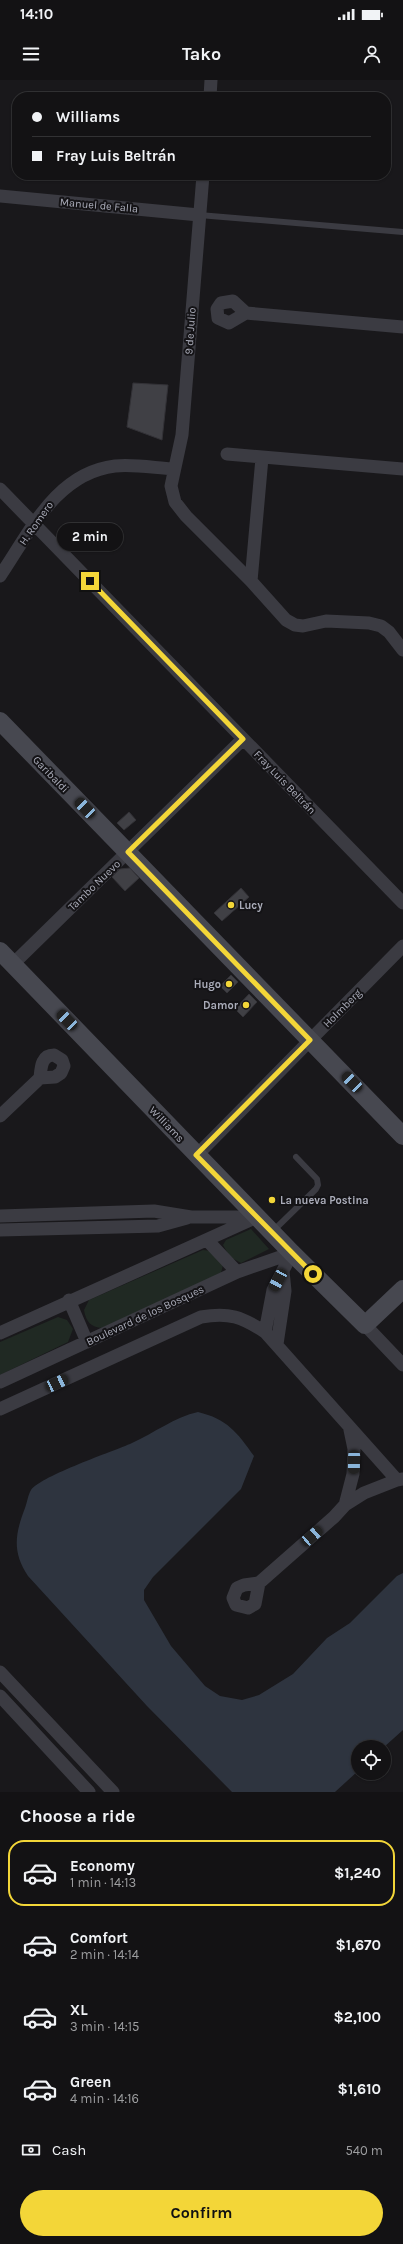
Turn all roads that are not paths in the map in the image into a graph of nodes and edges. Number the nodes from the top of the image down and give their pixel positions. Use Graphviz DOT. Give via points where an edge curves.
graph roads {
  1 [pos="212,80"];
  2 [pos="211,92"];
  3 [pos="202,180"];
  4 [pos="0,196"];
  5 [pos="199,214"];
  6 [pos="403,232"];
  7 [pos="246,313"];
  8 [pos="403,327"];
  9 [pos="228,454"];
  10 [pos="262,458"];
  11 [pos="174,469"];
  12 [pos="403,470"];
  13 [pos="0,489"];
  14 [pos="35,525"];
  15 [pos="0,576"];
  16 [pos="251,581"];
  17 [pos="403,650"];
  18 [pos="0,722"];
  19 [pos="243,739"];
  20 [pos="128,852"];
  21 [pos="403,903"];
  22 [pos="403,946"];
  23 [pos="0,951"];
  24 [pos="13,964"];
  25 [pos="310,1040"];
  26 [pos="40,1078"];
  27 [pos="0,1116"];
  28 [pos="403,1136"];
  29 [pos="196,1155"];
  30 [pos="296,1157"];
  31 [pos="0,1216"];
  32 [pos="191,1217"];
  33 [pos="257,1217"];
  34 [pos="0,1230"];
  35 [pos="272,1232"];
  36 [pos="207,1240"];
  37 [pos="292,1253"];
  38 [pos="283,1271"];
  39 [pos="238,1272"];
  40 [pos="403,1289"];
  41 [pos="69,1300"];
  42 [pos="365,1325"];
  43 [pos="265,1332"];
  44 [pos="0,1333"];
  45 [pos="87,1342"];
  46 [pos="277,1344"];
  47 [pos="403,1365"];
  48 [pos="0,1382"];
  49 [pos="0,1409"];
  50 [pos="350,1430"];
  51 [pos="400,1480"];
  52 [pos="345,1505"];
  53 [pos="259,1584"];
  54 [pos="0,1672"];
  55 [pos="0,1696"];
  56 [pos="89,1792"];
  57 [pos="113,1792"];
  1 -- 2 [label="street"];
  3 -- 5 [label="street, 9 de Julio"];
  4 -- 5 [label="street, Manuel de Falla"];
  5 -- 6 [label="lane"];
  5 -- 11 [label="street, 9 de Julio" via="182,436"];
  7 -- 8 [label="street"];
  9 -- 10 [label="street"];
  10 -- 12 [label="street"];
  10 -- 16 [label="street"];
  11 -- 14 [label="street, H. Romero" via="117,466 98,469 63,490 46,507"];
  11 -- 16 [label="street, 9 de Julio" via="171,486 179,508"];
  13 -- 14 [label="street, Fray Luis Beltrán"];
  14 -- 15 [label="street, H. Romero"];
  14 -- 19 [label="street, Fray Luis Beltrán"];
  16 -- 17 [label="street" via="286,620 295,625 303,626 326,621 369,623 381,626 389,632"];
  18 -- 20 [label="street, Garibaldi"];
  19 -- 20 [label="street, Tambo Nuevo"];
  19 -- 21 [label="street, Fray Luis Beltrán"];
  20 -- 24 [label="street, Tambo Nuevo"];
  20 -- 25 [label="street, Garibaldi"];
  22 -- 25 [label="street, Holmberg"];
  23 -- 24 [label="street, Williams"];
  24 -- 29 [label="street, Williams"];
  25 -- 28 [label="street, Garibaldi"];
  25 -- 29 [label="street, Holmberg"];
  26 -- 27 [label="street"];
  29 -- 33 [label="street, Williams"];
  30 -- 35 [label="lane" via="317,1179 318,1184"];
  31 -- 32 [label="street" via="154,1211"];
  32 -- 33 [label="street"];
  32 -- 34 [label="street" via="158,1226"];
  33 -- 35 [label="street, Williams"];
  33 -- 36 [label="street"];
  35 -- 37 [label="street, Williams"];
  36 -- 39 [label="street"];
  36 -- 41 [label="street"];
  37 -- 38 [label="street"];
  37 -- 39 [label="street, Boulevard de los Bosques"];
  37 -- 42 [label="street, Williams"];
  38 -- 43 [label="street" via="273,1290"];
  38 -- 46 [label="street" via="285,1291"];
  39 -- 45 [label="street, Boulevard de los Bosques"];
  40 -- 42 [label="street"];
  41 -- 44 [label="street"];
  41 -- 45 [label="street"];
  42 -- 47 [label="street, Williams"];
  43 -- 46 [label="street"];
  43 -- 49 [label="street" via="247,1320 232,1316 201,1316"];
  45 -- 48 [label="street, Boulevard de los Bosques"];
  46 -- 50 [label="street"];
  50 -- 51 [label="street"];
  50 -- 52 [label="street" via="354,1449 353,1474"];
  51 -- 52 [label="street" via="380,1485"];
  52 -- 53 [label="street"];
  54 -- 57 [label="street"];
  55 -- 56 [label="street"];
}
